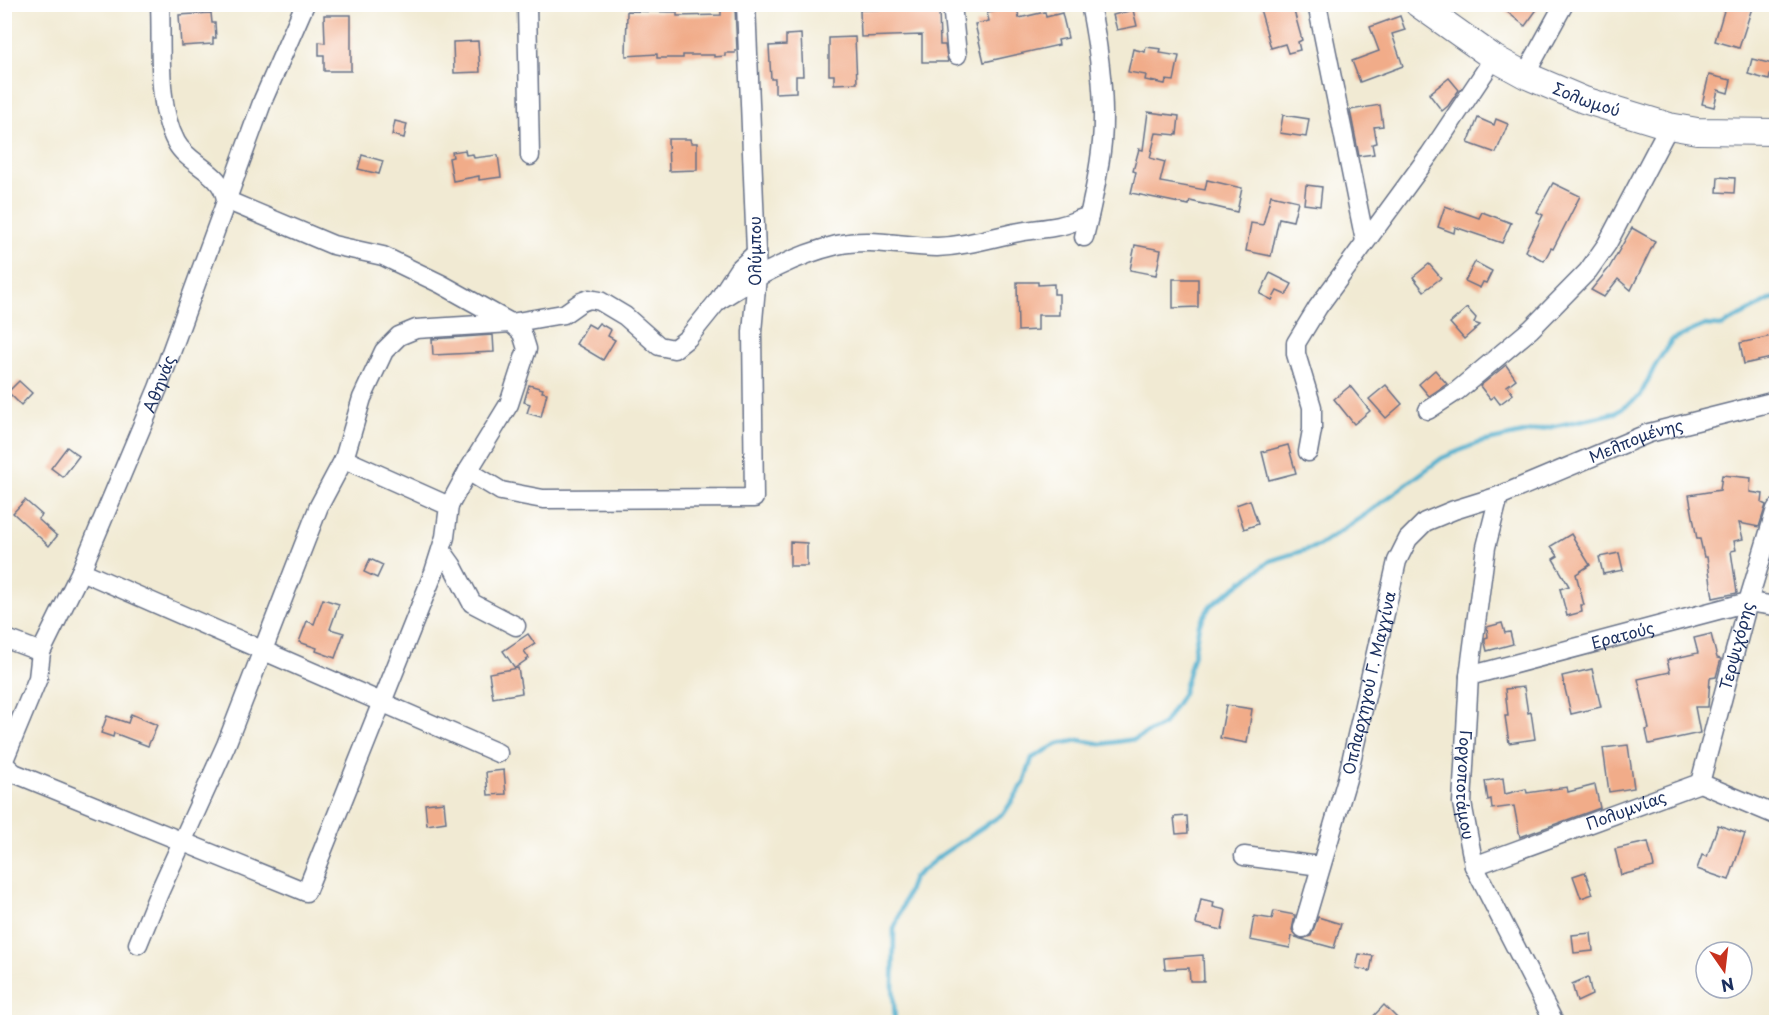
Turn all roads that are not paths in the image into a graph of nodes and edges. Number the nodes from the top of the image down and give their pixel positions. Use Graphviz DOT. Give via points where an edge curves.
graph roads {
  1 [pos="160,4"];
  2 [pos="305,4"];
  3 [pos="527,4"];
  4 [pos="746,4"];
  5 [pos="952,4"];
  6 [pos="1090,4"];
  7 [pos="1317,4"];
  8 [pos="1418,4"];
  9 [pos="1564,4"];
  10 [pos="957,55"];
  11 [pos="1494,58"];
  12 [pos="1525,75"];
  13 [pos="1669,126"];
  14 [pos="1776,132"];
  15 [pos="530,156"];
  16 [pos="226,200"];
  17 [pos="1089,216"];
  18 [pos="1084,237"];
  19 [pos="1365,241"];
  20 [pos="756,253"];
  21 [pos="757,276"];
  22 [pos="717,302"];
  23 [pos="511,322"];
  24 [pos="1776,401"];
  25 [pos="1428,410"];
  26 [pos="1308,452"];
  27 [pos="344,459"];
  28 [pos="468,471"];
  29 [pos="1499,496"];
  30 [pos="449,506"];
  31 [pos="1776,508"];
  32 [pos="441,551"];
  33 [pos="81,571"];
  34 [pos="1748,602"];
  35 [pos="1776,606"];
  36 [pos="516,626"];
  37 [pos="4,638"];
  38 [pos="264,651"];
  39 [pos="41,652"];
  40 [pos="1469,676"];
  41 [pos="381,704"];
  42 [pos="498,753"];
  43 [pos="8,766"];
  44 [pos="1700,783"];
  45 [pos="1776,815"];
  46 [pos="182,841"];
  47 [pos="1244,856"];
  48 [pos="1320,866"];
  49 [pos="1474,866"];
  50 [pos="1303,928"];
  51 [pos="138,944"];
  52 [pos="1554,1023"];
  1 -- 16 [label="street" via="164,99 169,122 180,149 218,180"];
  2 -- 16 [label="street, Αθηνάς" via="263,100"];
  3 -- 15 [label="street"];
  4 -- 20 [label="street, Ολύμπου"];
  5 -- 10 [label="street"];
  6 -- 17 [label="street" via="1103,115 1099,167"];
  7 -- 19 [label="street"];
  8 -- 11 [label="street, Σολωμού"];
  9 -- 12 [label="street"];
  11 -- 12 [label="street, Σολωμού"];
  11 -- 19 [label="street" via="1430,154"];
  12 -- 13 [label="street, Σολωμού" via="1584,100"];
  13 -- 14 [label="street, Σολωμού"];
  13 -- 25 [label="street" via="1607,244 1588,271 1531,329"];
  16 -- 23 [label="street" via="333,245 383,256"];
  16 -- 33 [label="street, Αθηνάς" via="158,388"];
  17 -- 18 [label="street"];
  17 -- 21 [label="street" via="1060,226 958,246 888,242 837,245"];
  19 -- 26 [label="street" via="1296,343 1312,407"];
  20 -- 21 [label="street, Ολύμπου"];
  20 -- 22 [label="street" via="738,270"];
  21 -- 22 [label="street"];
  21 -- 28 [label="street, Ολύμπου" via="752,332 754,498 543,499 501,491"];
  22 -- 23 [label="street" via="674,349 659,346 625,316 600,301 589,300 564,314"];
  23 -- 27 [label="street" via="416,329 399,336 384,351 362,398"];
  23 -- 28 [label="street" via="522,333 527,349 509,404"];
  24 -- 29 [label="street, Μελπομένης" via="1649,433"];
  27 -- 30 [label="street"];
  27 -- 38 [label="street" via="319,506"];
  28 -- 30 [label="street"];
  29 -- 40 [label="street, Γοργοποτάμου" via="1486,547"];
  29 -- 48 [label="street, Οπλαρχηγού Γ. Μαγγίνα" via="1425,522 1408,539 1397,561 1347,778"];
  30 -- 32 [label="street"];
  31 -- 34 [label="street, Τερψιχόρης"];
  32 -- 36 [label="street" via="472,603"];
  32 -- 41 [label="street"];
  33 -- 38 [label="street"];
  33 -- 39 [label="street, Αθηνάς"];
  34 -- 35 [label="street, Ερατούς"];
  34 -- 40 [label="street, Ερατούς"];
  34 -- 44 [label="street, Τερψιχόρης"];
  37 -- 39 [label="street"];
  38 -- 41 [label="street"];
  38 -- 46 [label="street"];
  39 -- 43 [label="street, Αθηνάς" via="38,678"];
  40 -- 49 [label="street, Γοργοποτάμου" via="1462,803"];
  41 -- 42 [label="street"];
  41 -- 46 [label="street" via="306,892"];
  43 -- 46 [label="street"];
  44 -- 45 [label="street"];
  44 -- 49 [label="street, Πολυμνίας"];
  46 -- 51 [label="street"];
  47 -- 48 [label="street"];
  48 -- 50 [label="street, Οπλαρχηγού Γ. Μαγγίνα"];
  49 -- 52 [label="street, Γοργοποτάμου"];
}
